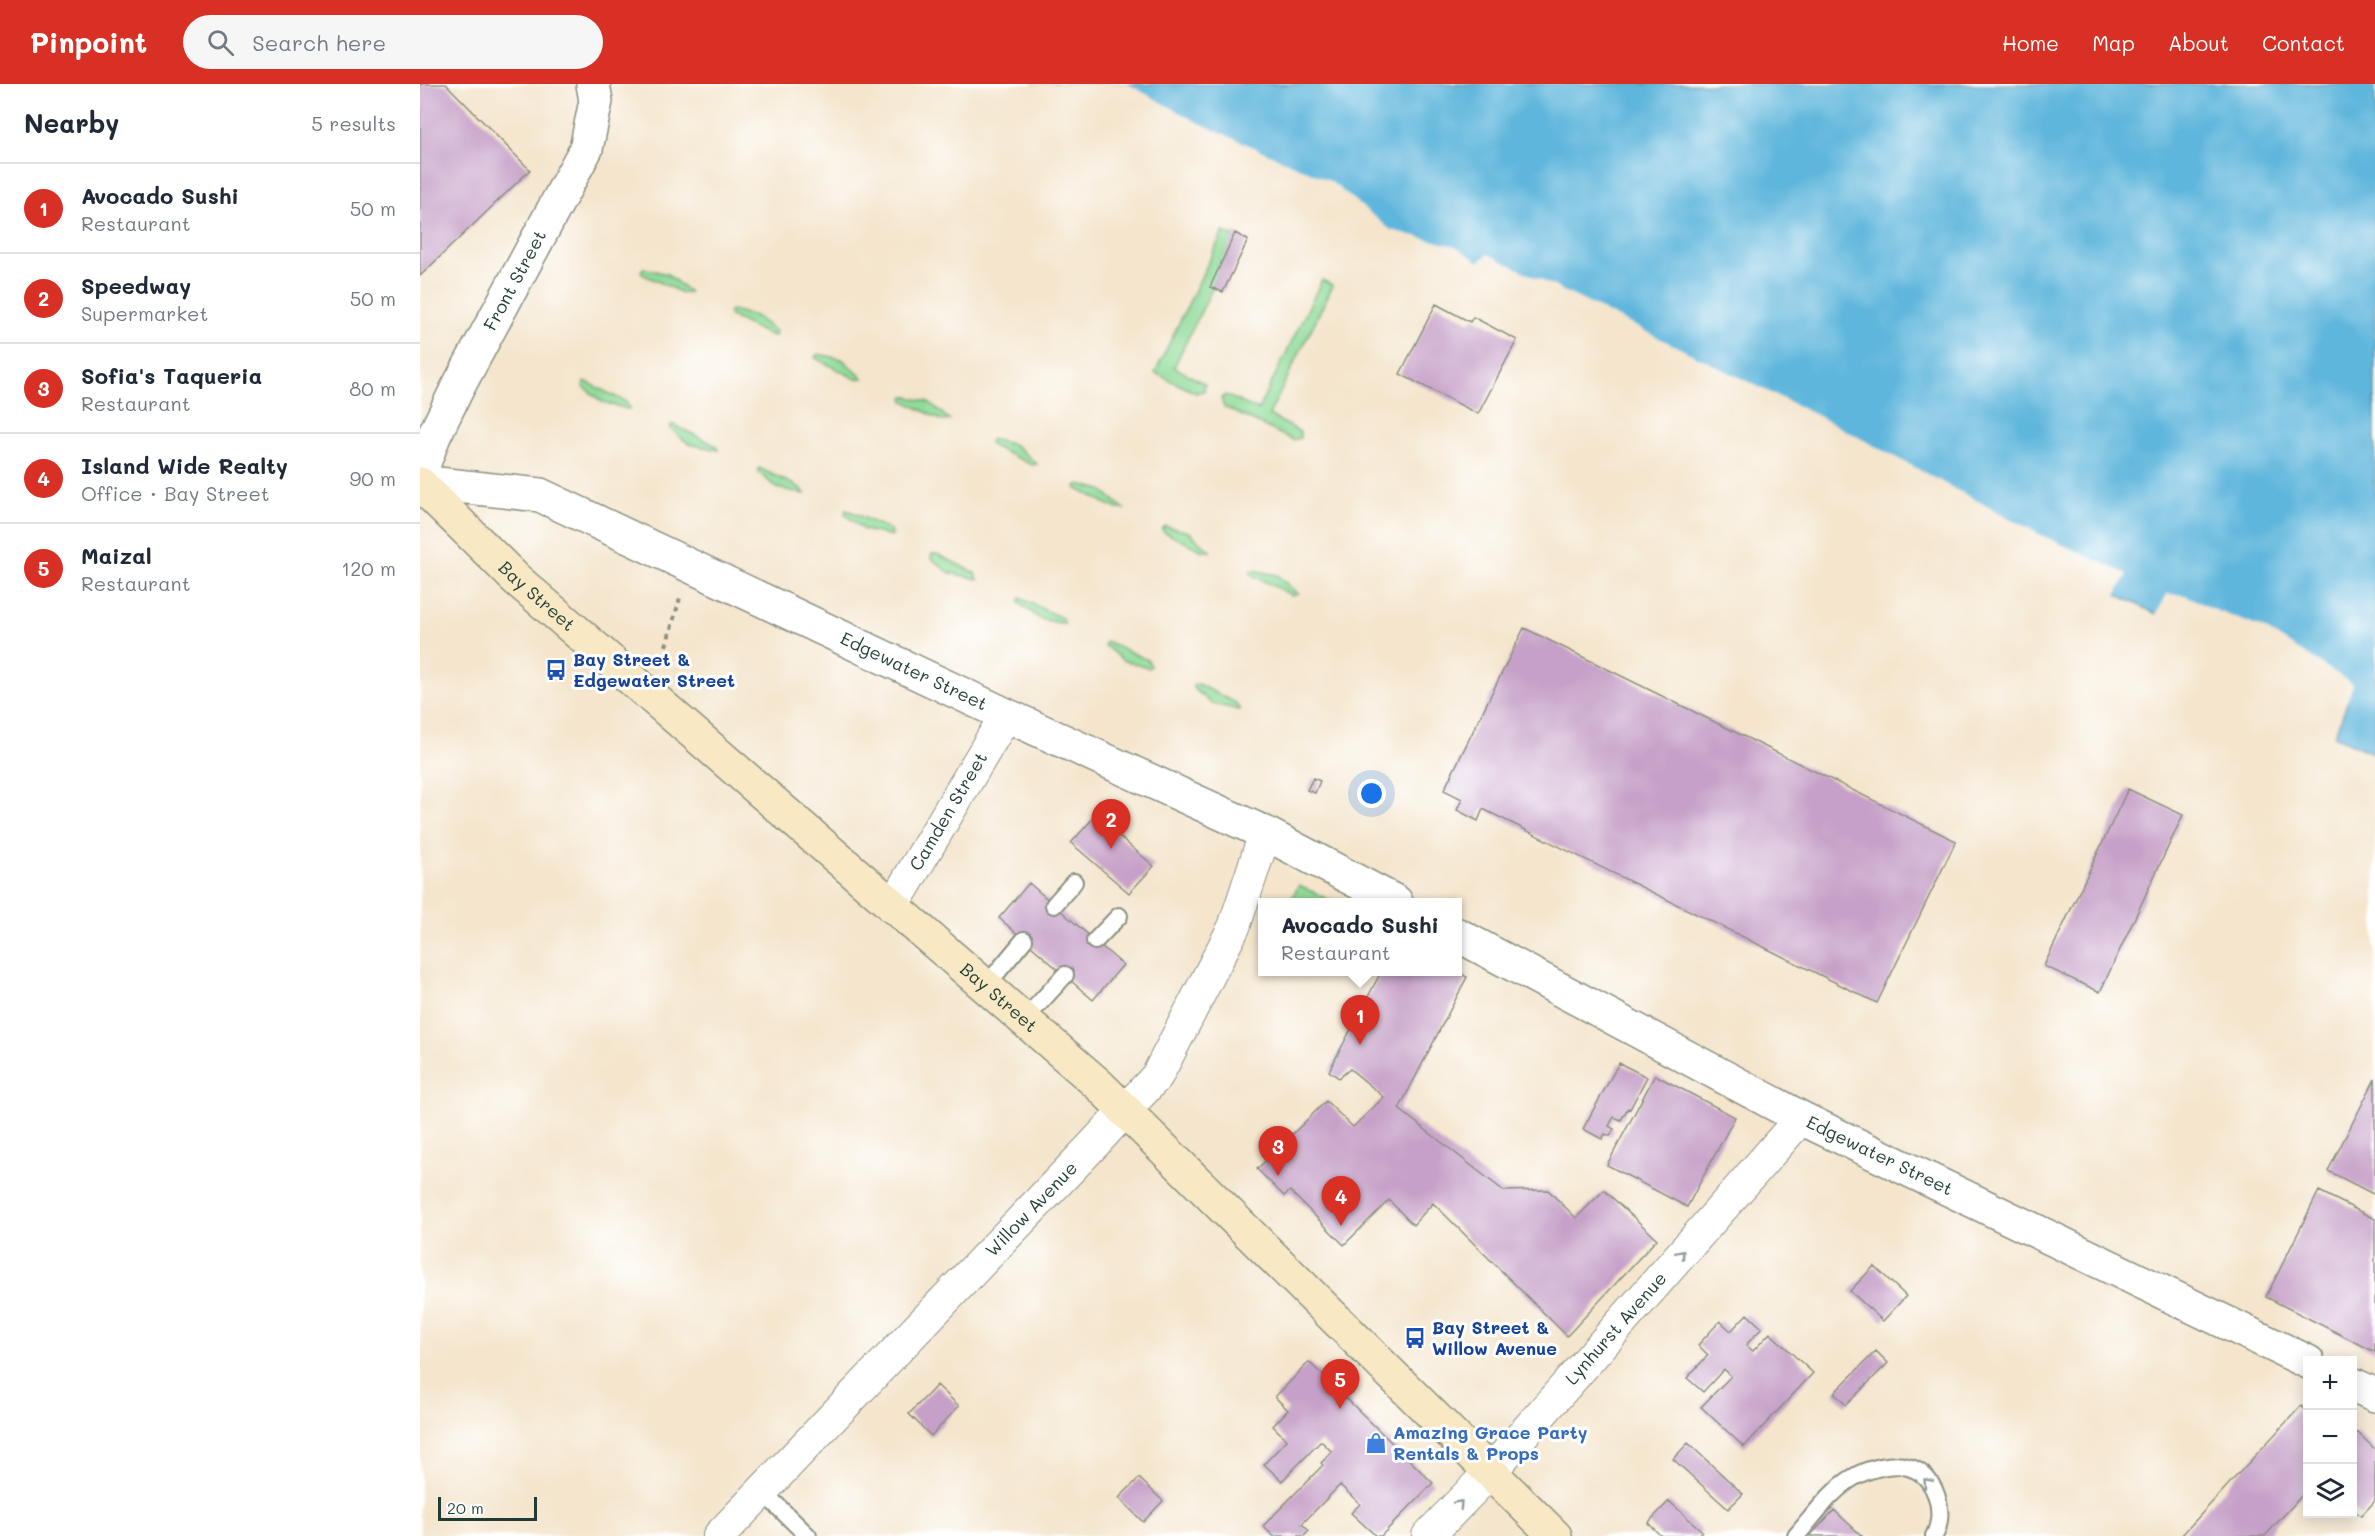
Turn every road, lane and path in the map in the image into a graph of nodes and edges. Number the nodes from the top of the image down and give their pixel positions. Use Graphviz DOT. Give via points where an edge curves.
graph roads {
  1 [pos="593,84"];
  2 [pos="420,474"];
  3 [pos="420,483"];
  4 [pos="681,597"];
  5 [pos="666,646"];
  6 [pos="1006,715"];
  7 [pos="1265,833"];
  8 [pos="1074,882"];
  9 [pos="1387,898"];
  10 [pos="1054,905"];
  11 [pos="892,907"];
  12 [pos="1119,915"];
  13 [pos="1462,937"];
  14 [pos="1024,940"];
  15 [pos="1095,941"];
  16 [pos="1065,975"];
  17 [pos="985,987"];
  18 [pos="1024,1020"];
  19 [pos="1126,1111"];
  20 [pos="1801,1118"];
  21 [pos="2303,1360"];
  22 [pos="2357,1386"];
  23 [pos="2375,1395"];
  24 [pos="1490,1472"];
  25 [pos="762,1491"];
  26 [pos="719,1536"];
  27 [pos="808,1536"];
  28 [pos="1428,1536"];
  29 [pos="1555,1536"];
  30 [pos="1796,1536"];
  31 [pos="1934,1536"];
  1 -- 2 [label="street, Front Street" via="596,101 586,149 457,389"];
  3 -- 6 [label="street, Edgewater Street" via="540,495"];
  3 -- 11 [label="main road, Bay Street" via="516,579"];
  4 -- 5 [label="path"];
  6 -- 7 [label="street, Edgewater Street"];
  6 -- 11 [label="street, Camden Street"];
  7 -- 9 [label="street, Edgewater Street"];
  7 -- 19 [label="street, Willow Avenue" via="1234,927 1157,1076"];
  8 -- 10 [label="lane"];
  11 -- 17 [label="main road, Bay Street"];
  12 -- 15 [label="lane"];
  13 -- 20 [label="street, Edgewater Street"];
  14 -- 17 [label="lane"];
  16 -- 18 [label="lane"];
  17 -- 18 [label="main road, Bay Street"];
  18 -- 19 [label="main road, Bay Street"];
  19 -- 24 [label="main road, Bay Street"];
  19 -- 25 [label="street, Willow Avenue"];
  20 -- 21 [label="street, Edgewater Street"];
  24 -- 20 [label="street, Lynhurst Avenue, one-way"];
  22 -- 23 [label="street"];
  28 -- 24 [label="street, Lynhurst Avenue, one-way"];
  24 -- 29 [label="main road, Bay Street"];
  25 -- 26 [label="street, Willow Avenue"];
  25 -- 27 [label="lane"];
  31 -- 30 [label="lane, one-way" via="1939,1519 1935,1491 1917,1470 1907,1466 1878,1468 1854,1477"];
}
